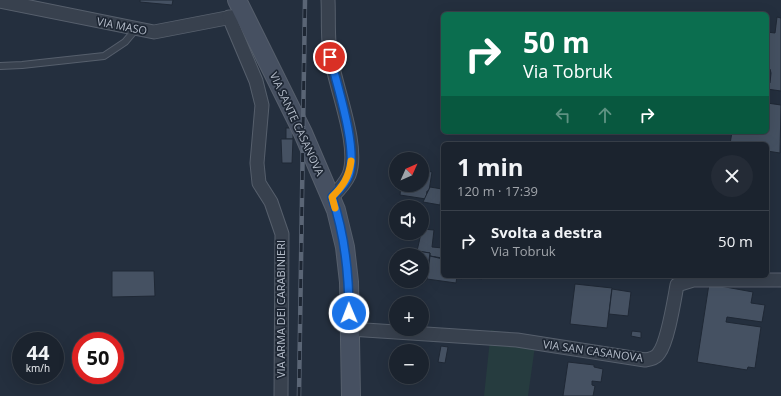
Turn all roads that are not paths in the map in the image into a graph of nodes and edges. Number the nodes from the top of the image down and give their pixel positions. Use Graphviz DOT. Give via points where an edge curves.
graph roads {
  1 [pos="328,0"];
  2 [pos="0,1"];
  3 [pos="237,10"];
  4 [pos="136,28"];
  5 [pos="0,66"];
  6 [pos="332,197"];
  7 [pos="781,280"];
  8 [pos="350,329"];
  9 [pos="281,396"];
  10 [pos="351,396"];
  1 -- 6 [label="street" via="330,57 346,120 351,155 349,175"];
  2 -- 4 [label="street, VIA MASO"];
  3 -- 4 [label="street, VIA MASO" via="154,32"];
  3 -- 6 [label="main road, VIA SANTE CASANOVA"];
  3 -- 9 [label="street, VIA ARMA DEI CARABINIERI" via="262,105 256,163 259,184 271,202 282,234"];
  4 -- 5 [label="lane" via="125,42 104,56"];
  6 -- 8 [label="main road, VIA SANTE CASANOVA" via="345,247"];
  7 -- 8 [label="street, VIA SAN CASANOVA" via="693,280 677,285 660,353 646,360 516,340"];
  8 -- 10 [label="main road, VIA SANTE CASANOVA"];
}
